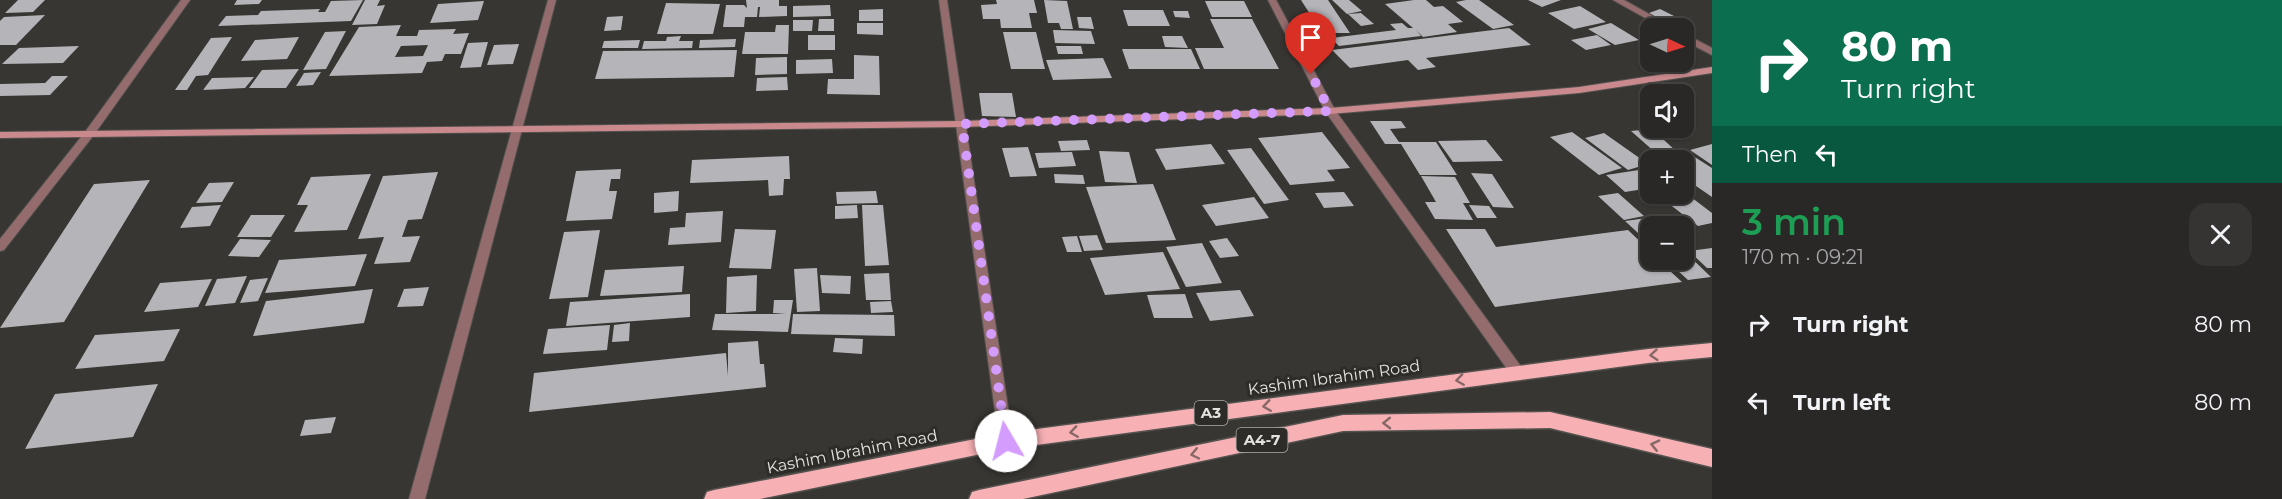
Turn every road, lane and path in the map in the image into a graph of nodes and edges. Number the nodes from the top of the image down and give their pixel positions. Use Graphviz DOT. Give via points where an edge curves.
graph roads {
  1 [pos="186,0"];
  2 [pos="552,0"];
  3 [pos="943,0"];
  4 [pos="1272,0"];
  5 [pos="1617,0"];
  6 [pos="1650,18"];
  7 [pos="1694,42"];
  8 [pos="1712,52"];
  9 [pos="1712,70"];
  10 [pos="1330,111"];
  11 [pos="962,124"];
  12 [pos="516,128"];
  13 [pos="88,134"];
  14 [pos="0,135"];
  15 [pos="0,247"];
  16 [pos="1712,350"];
  17 [pos="1686,353"];
  18 [pos="1712,358"];
  19 [pos="1516,372"];
  20 [pos="1006,441"];
  21 [pos="1712,458"];
  22 [pos="417,499"];
  23 [pos="714,499"];
  24 [pos="979,499"];
  1 -- 13 [label="street"];
  2 -- 12 [label="street"];
  3 -- 11 [label="street"];
  4 -- 10 [label="street"];
  5 -- 6 [label="street"];
  7 -- 8 [label="street"];
  9 -- 10 [label="main road" via="1579,90"];
  10 -- 11 [label="main road"];
  10 -- 19 [label="street"];
  11 -- 12 [label="main road"];
  11 -- 20 [label="street"];
  12 -- 13 [label="main road"];
  12 -- 22 [label="street"];
  13 -- 14 [label="main road"];
  13 -- 15 [label="street"];
  16 -- 17 [label="highway, Kashim Ibrahim Road / A3"];
  17 -- 18 [label="highway"];
  17 -- 19 [label="highway, Kashim Ibrahim Road / A3, one-way"];
  19 -- 20 [label="highway, Kashim Ibrahim Road / A3, one-way"];
  20 -- 23 [label="highway, Kashim Ibrahim Road / A3"];
  21 -- 24 [label="highway, A4-7, one-way" via="1550,420 1343,423"];
}
